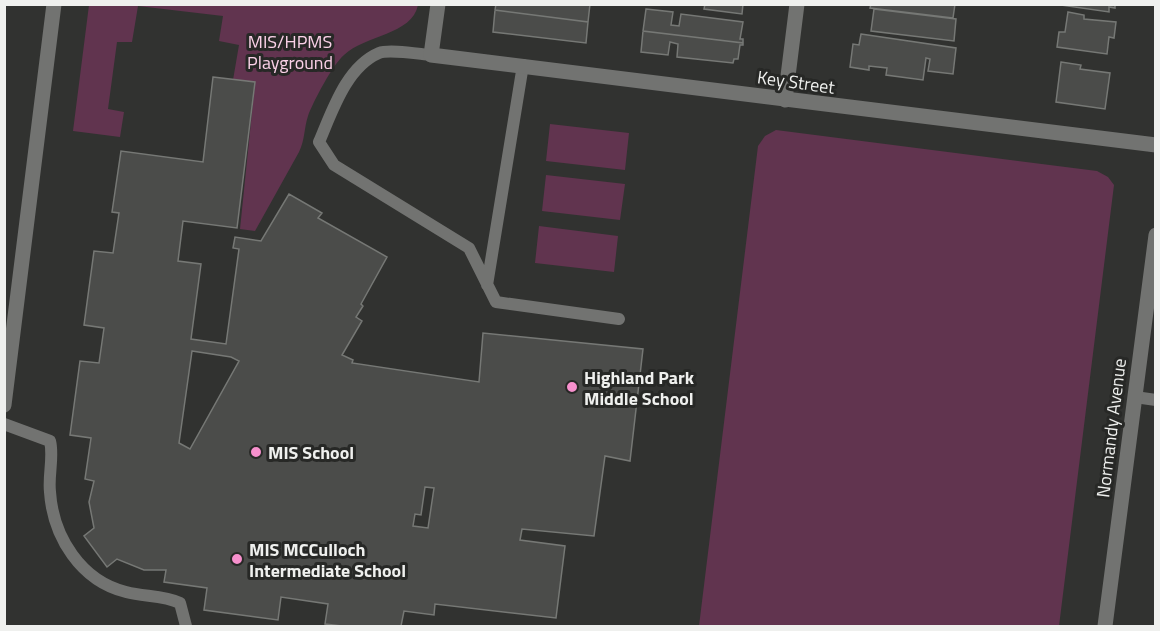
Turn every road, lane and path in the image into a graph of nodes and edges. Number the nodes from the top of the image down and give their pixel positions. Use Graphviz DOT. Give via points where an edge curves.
graph roads {
  1 [pos="54,4"];
  2 [pos="438,4"];
  3 [pos="797,4"];
  4 [pos="431,55"];
  5 [pos="523,65"];
  6 [pos="785,100"];
  7 [pos="1155,145"];
  8 [pos="1155,236"];
  9 [pos="487,285"];
  10 [pos="619,319"];
  11 [pos="1135,397"];
  12 [pos="1155,400"];
  13 [pos="4,405"];
  14 [pos="4,424"];
  15 [pos="186,627"];
  16 [pos="1105,627"];
  1 -- 13 [label="street"];
  2 -- 4 [label="street"];
  3 -- 6 [label="street"];
  4 -- 5 [label="street, Key Street"];
  4 -- 9 [label="lane" via="380,52 358,68 338,98 319,142 334,165 469,248"];
  5 -- 6 [label="street, Key Street"];
  5 -- 9 [label="lane"];
  6 -- 7 [label="street, Key Street"];
  8 -- 11 [label="street, Normandy Avenue"];
  9 -- 10 [label="lane" via="496,302"];
  11 -- 12 [label="lane"];
  11 -- 16 [label="street, Normandy Avenue"];
  14 -- 15 [label="lane" via="50,441 53,513 68,550 87,573 125,592 180,603"];
}
